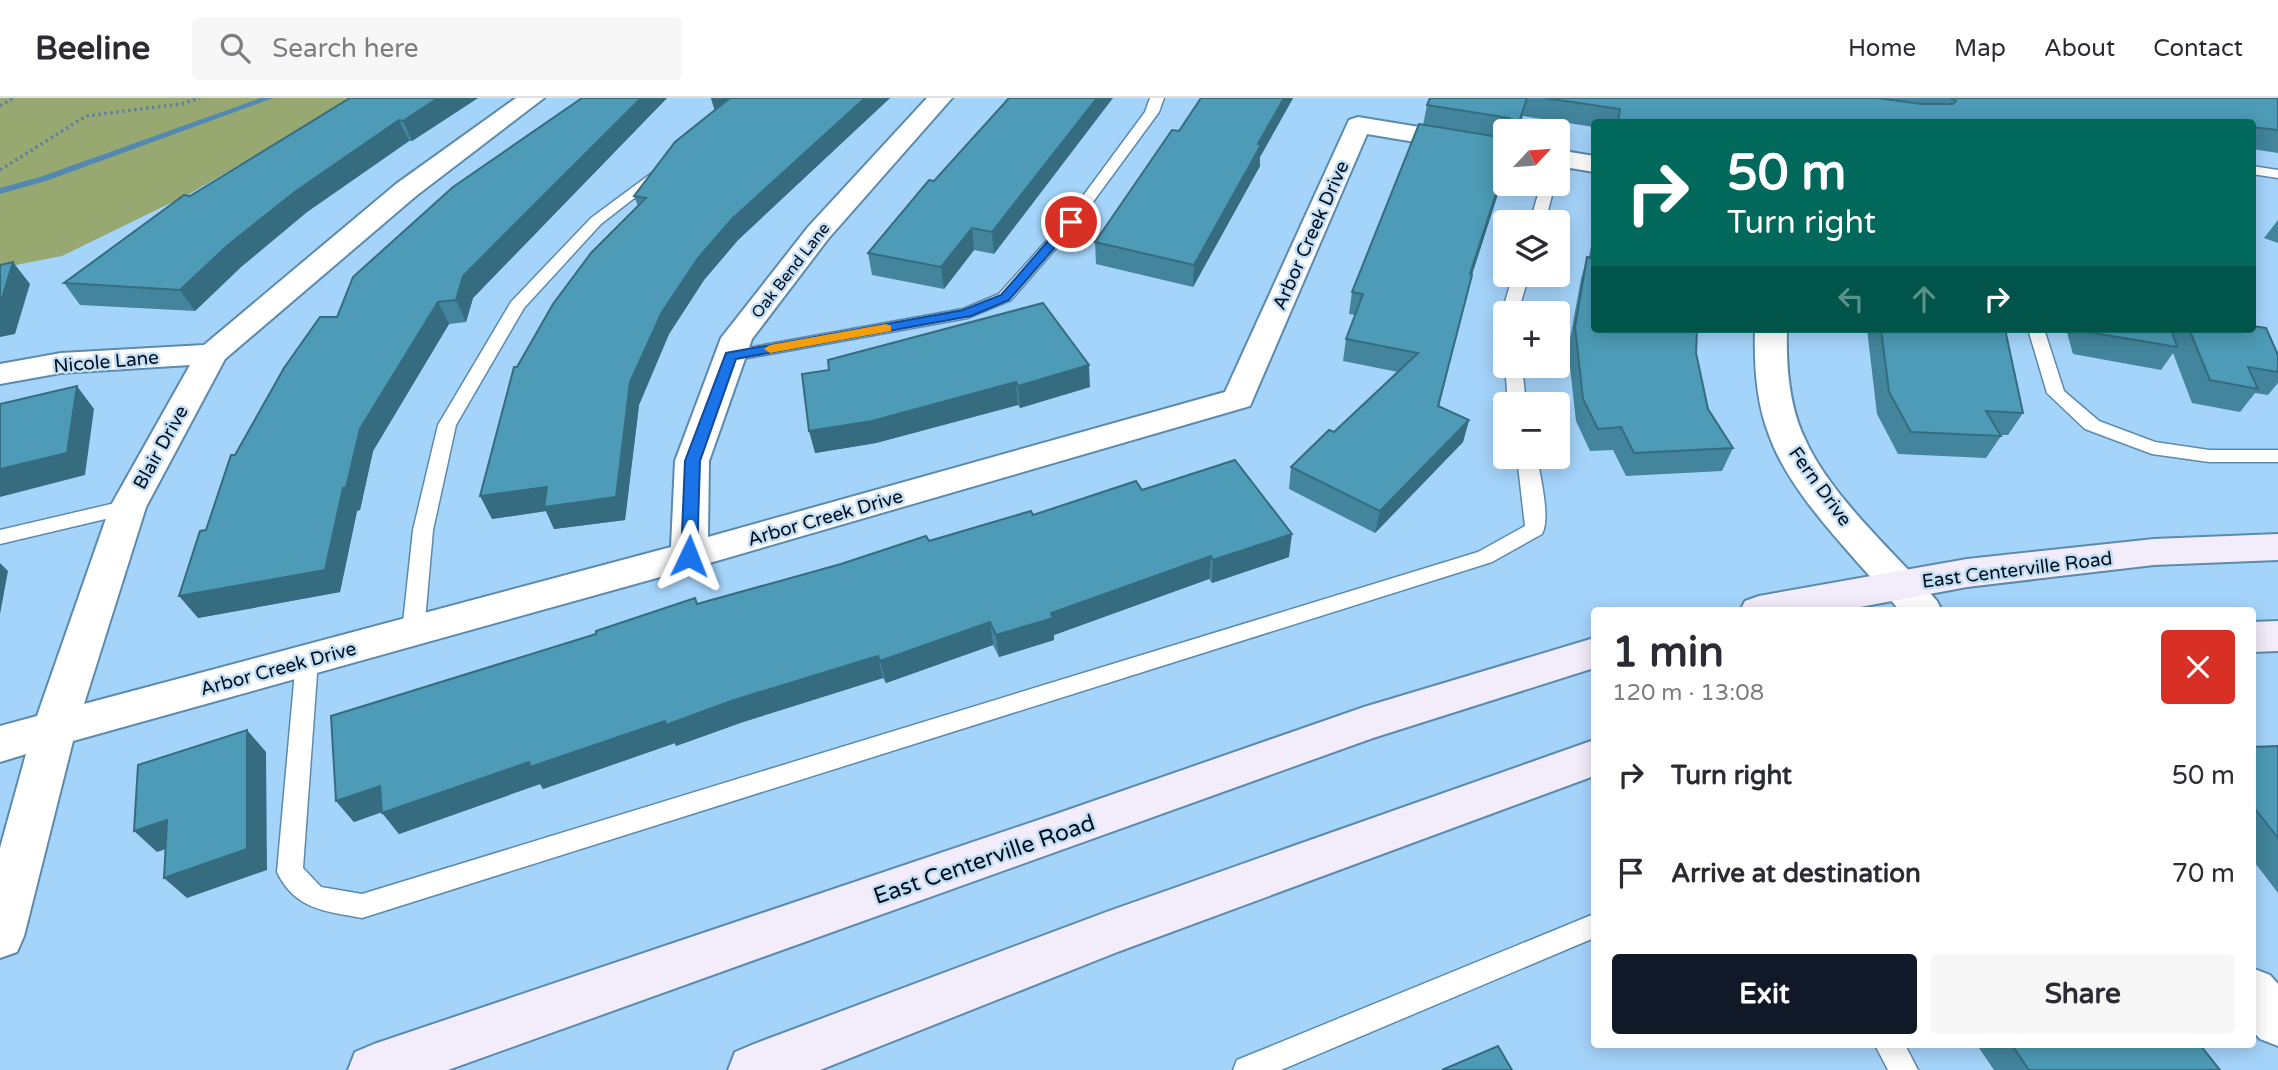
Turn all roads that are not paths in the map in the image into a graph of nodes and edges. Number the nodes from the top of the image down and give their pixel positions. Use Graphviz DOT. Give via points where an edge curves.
graph roads {
  1 [pos="532,98"];
  2 [pos="940,98"];
  3 [pos="1157,98"];
  4 [pos="1493,147"];
  5 [pos="675,159"];
  6 [pos="1570,160"];
  7 [pos="1591,164"];
  8 [pos="2256,171"];
  9 [pos="2278,174"];
  10 [pos="1771,333"];
  11 [pos="2037,333"];
  12 [pos="212,354"];
  13 [pos="731,356"];
  14 [pos="0,374"];
  15 [pos="2278,456"];
  16 [pos="1529,469"];
  17 [pos="128,506"];
  18 [pos="0,537"];
  19 [pos="2278,547"];
  20 [pos="689,556"];
  21 [pos="1912,598"];
  22 [pos="1806,607"];
  23 [pos="413,632"];
  24 [pos="2278,636"];
  25 [pos="2256,637"];
  26 [pos="1591,654"];
  27 [pos="307,660"];
  28 [pos="54,730"];
  29 [pos="0,744"];
  30 [pos="1591,759"];
  31 [pos="1591,927"];
  32 [pos="0,936"];
  33 [pos="2256,996"];
  34 [pos="2278,1021"];
  35 [pos="1891,1048"];
  36 [pos="374,1070"];
  37 [pos="754,1070"];
  38 [pos="1247,1070"];
  39 [pos="1904,1070"];
  1 -- 12 [label="street, Blair Drive" via="406,190"];
  2 -- 13 [label="street, Oak Bend Lane" via="818,233 737,338"];
  3 -- 13 [label="lane" via="1152,112 1071,222 1005,297 967,313"];
  4 -- 20 [label="street, Arbor Creek Drive" via="1358,125 1238,399"];
  5 -- 23 [label="lane" via="596,221 517,306 447,425 423,530"];
  6 -- 7 [label="street"];
  8 -- 9 [label="lane"];
  10 -- 21 [label="street, Fern Drive" via="1775,394 1790,447 1859,538"];
  11 -- 15 [label="lane" via="2056,393 2092,425 2152,448 2209,456"];
  12 -- 14 [label="street, Nicole Lane" via="61,363"];
  12 -- 17 [label="street, Blair Drive"];
  13 -- 20 [label="street, Oak Bend Lane" via="692,461"];
  16 -- 27 [label="lane" via="1535,529 1485,557 362,906 314,897 290,872"];
  17 -- 18 [label="lane"];
  17 -- 28 [label="street, Blair Drive"];
  19 -- 21 [label="main road, East Centerville Road" via="2154,552 1967,573"];
  20 -- 23 [label="street, Arbor Creek Drive"];
  21 -- 22 [label="main road, East Centerville Road"];
  23 -- 27 [label="street, Arbor Creek Drive"];
  24 -- 25 [label="main road"];
  26 -- 36 [label="main road, East Centerville Road" via="1364,724"];
  27 -- 28 [label="street, Arbor Creek Drive"];
  28 -- 29 [label="street, Arbor Creek Drive"];
  28 -- 32 [label="street, Blair Drive"];
  30 -- 37 [label="main road" via="1109,933"];
  31 -- 38 [label="lane"];
  33 -- 34 [label="street"];
  35 -- 39 [label="lane"];
}
